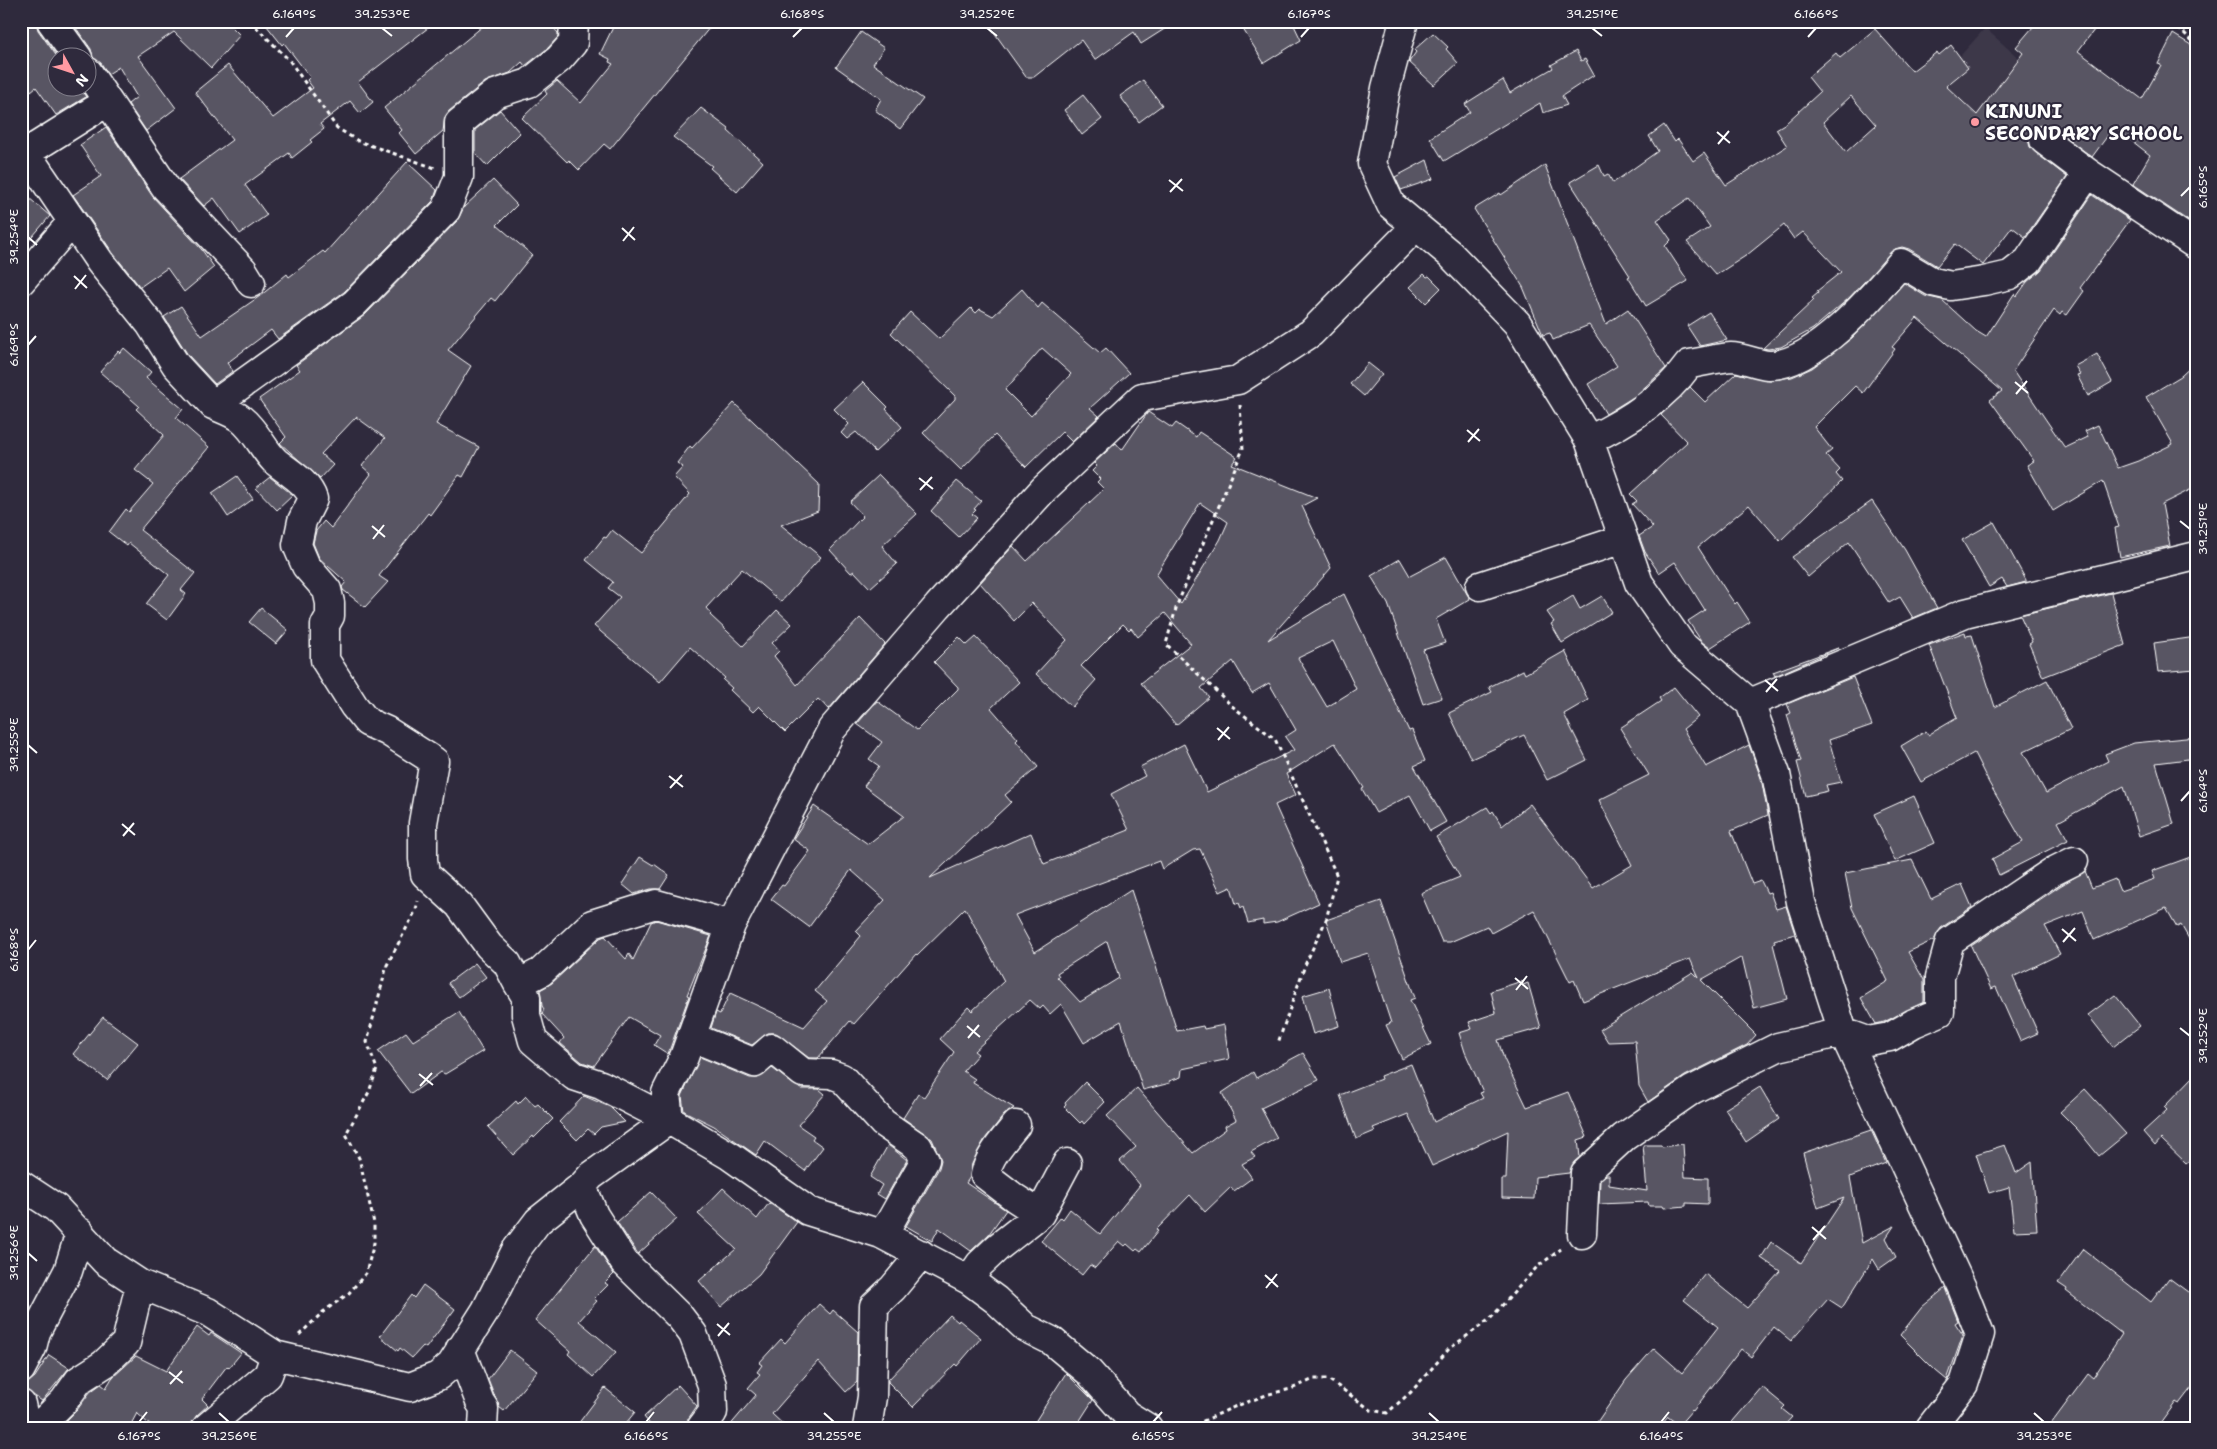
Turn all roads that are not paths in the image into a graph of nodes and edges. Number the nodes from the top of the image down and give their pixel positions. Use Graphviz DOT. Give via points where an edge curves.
graph roads {
  1 [pos="51,21"];
  2 [pos="574,21"];
  3 [pos="1404,21"];
  4 [pos="71,48"];
  5 [pos="98,88"];
  6 [pos="107,102"];
  7 [pos="2044,140"];
  8 [pos="23,154"];
  9 [pos="2088,174"];
  10 [pos="72,222"];
  11 [pos="1414,227"];
  12 [pos="2196,245"];
  13 [pos="21,281"];
  14 [pos="251,282"];
  15 [pos="213,405"];
  16 [pos="1589,440"];
  17 [pos="1623,539"];
  18 [pos="2196,556"];
  19 [pos="1480,586"];
  20 [pos="1750,703"];
  21 [pos="2074,861"];
  22 [pos="731,925"];
  23 [pos="518,984"];
  24 [pos="1843,1032"];
  25 [pos="692,1036"];
  26 [pos="669,1120"];
  27 [pos="1016,1125"];
  28 [pos="1067,1163"];
  29 [pos="21,1185"];
  30 [pos="582,1186"];
  31 [pos="1040,1214"];
  32 [pos="80,1232"];
  33 [pos="881,1234"];
  34 [pos="1582,1234"];
  35 [pos="921,1254"];
  36 [pos="969,1280"];
  37 [pos="140,1284"];
  38 [pos="460,1349"];
  39 [pos="275,1356"];
  40 [pos="21,1369"];
  41 [pos="21,1404"];
  42 [pos="26,1428"];
  43 [pos="40,1428"];
  44 [pos="206,1428"];
  45 [pos="483,1428"];
  46 [pos="701,1428"];
  47 [pos="867,1428"];
  48 [pos="1148,1428"];
  49 [pos="1930,1428"];
  1 -- 4 [label="street"];
  2 -- 15 [label="street" via="573,42 559,59 529,83 495,94 459,123 459,176 446,210 354,304"];
  3 -- 11 [label="street" via="1386,88 1372,164 1391,205"];
  5 -- 6 [label="street"];
  6 -- 8 [label="street"];
  6 -- 14 [label="street" via="166,188"];
  7 -- 9 [label="street"];
  8 -- 10 [label="street"];
  9 -- 12 [label="street"];
  9 -- 16 [label="street" via="2028,261 2010,275 1951,286 1933,282 1901,263 1872,298 1832,336 1790,362 1769,365 1732,357 1690,364 1676,383 1652,403"];
  10 -- 13 [label="street"];
  10 -- 15 [label="street" via="150,324 176,365"];
  11 -- 16 [label="street" via="1450,254 1517,323"];
  11 -- 22 [label="street" via="1311,332 1238,380 1142,397 1044,489 832,730"];
  15 -- 23 [label="street" via="239,417 276,461 312,493 313,499 302,521 297,545 306,566 327,590 330,616 325,625 325,660 367,722 387,730 434,761 423,823 425,874 458,905 489,946 507,963"];
  16 -- 17 [label="street"];
  17 -- 19 [label="street"];
  17 -- 20 [label="street" via="1639,583 1682,645"];
  18 -- 20 [label="street" via="1965,613"];
  20 -- 24 [label="street" via="1776,774 1801,902"];
  21 -- 24 [label="street" via="2052,872 1950,941 1940,977 1940,1012 1890,1037 1868,1041"];
  22 -- 23 [label="street" via="656,904 592,924 541,972"];
  22 -- 25 [label="street"];
  23 -- 26 [label="street" via="526,997 526,1015 533,1041 574,1076 601,1085"];
  24 -- 34 [label="street" via="1778,1047 1692,1090 1624,1138 1585,1173"];
  24 -- 49 [label="street" via="1962,1288 1980,1334 1964,1384"];
  25 -- 26 [label="street" via="666,1093"];
  25 -- 33 [label="street" via="755,1063 772,1048 803,1073 832,1074 842,1078 883,1123 918,1147 925,1160"];
  26 -- 30 [label="street" via="591,1176"];
  26 -- 33 [label="street" via="730,1156 808,1211"];
  27 -- 31 [label="street" via="996,1149 985,1175"];
  28 -- 31 [label="street"];
  29 -- 32 [label="street" via="56,1208"];
  30 -- 38 [label="street" via="538,1220 516,1250 486,1310"];
  30 -- 46 [label="street" via="594,1215 624,1262 693,1334 712,1385 713,1412"];
  31 -- 36 [label="street" via="998,1247"];
  32 -- 37 [label="street" via="105,1260"];
  32 -- 40 [label="street" via="68,1271"];
  33 -- 35 [label="street"];
  35 -- 36 [label="street"];
  35 -- 47 [label="street" via="874,1306 872,1397"];
  36 -- 48 [label="street" via="1026,1328 1052,1342 1089,1372 1127,1416"];
  37 -- 39 [label="street" via="208,1312"];
  37 -- 43 [label="street" via="126,1343 104,1364 79,1380"];
  38 -- 39 [label="street" via="451,1365 438,1376 410,1387"];
  38 -- 45 [label="street" via="484,1408"];
  39 -- 44 [label="street" via="268,1375"];
  41 -- 42 [label="street"];
}
